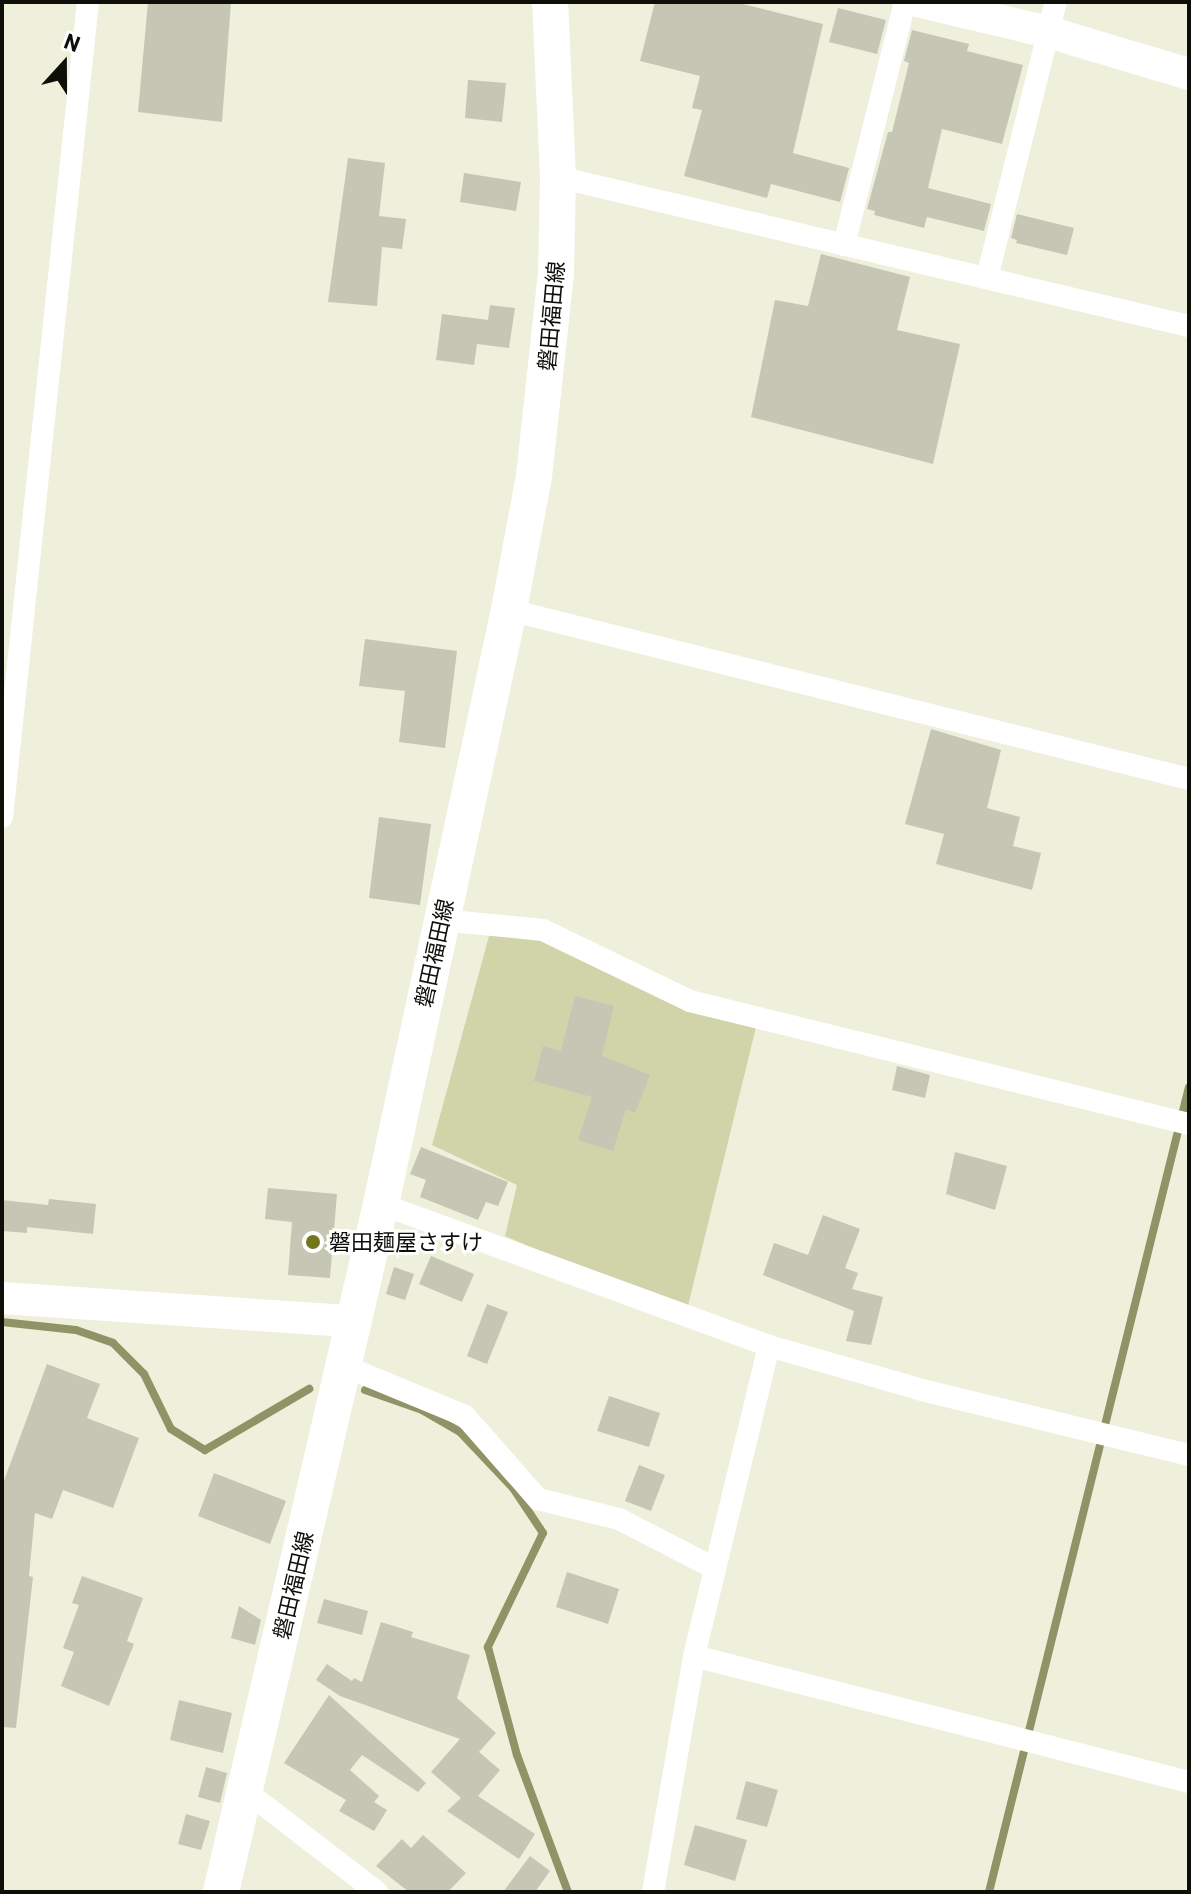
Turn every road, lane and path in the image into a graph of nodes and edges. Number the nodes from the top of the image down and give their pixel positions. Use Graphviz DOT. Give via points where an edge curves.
graph roads {
  1 [pos="88,2"];
  2 [pos="550,2"];
  3 [pos="905,2"];
  4 [pos="921,2"];
  5 [pos="1052,17"];
  6 [pos="1189,74"];
  7 [pos="558,177"];
  8 [pos="844,245"];
  9 [pos="987,278"];
  10 [pos="1189,326"];
  11 [pos="509,610"];
  12 [pos="1189,779"];
  13 [pos="2,817"];
  14 [pos="441,920"];
  15 [pos="1180,1121"];
  16 [pos="381,1204"];
  17 [pos="2,1298"];
  18 [pos="351,1321"];
  19 [pos="769,1346"];
  20 [pos="342,1365"];
  21 [pos="1189,1455"];
  22 [pos="714,1568"];
  23 [pos="694,1656"];
  24 [pos="1189,1782"];
  25 [pos="247,1792"];
  26 [pos="221,1892"];
  27 [pos="377,1892"];
  28 [pos="653,1892"];
  1 -- 13 [label="street"];
  2 -- 7 [label="main road, 磐田福田線"];
  3 -- 8 [label="street"];
  4 -- 5 [label="street"];
  5 -- 6 [label="street"];
  5 -- 9 [label="street"];
  7 -- 8 [label="street"];
  7 -- 11 [label="main road, 磐田福田線" via="546,380"];
  8 -- 9 [label="street"];
  9 -- 10 [label="street"];
  11 -- 12 [label="street"];
  11 -- 14 [label="main road, 磐田福田線"];
  14 -- 15 [label="street" via="543,930 690,1001"];
  14 -- 16 [label="main road, 磐田福田線"];
  16 -- 18 [label="main road, 磐田福田線"];
  16 -- 19 [label="street"];
  17 -- 18 [label="street"];
  18 -- 20 [label="main road, 磐田福田線"];
  19 -- 21 [label="street" via="922,1390"];
  19 -- 22 [label="street"];
  20 -- 22 [label="street" via="465,1416 538,1499 619,1519"];
  20 -- 25 [label="main road, 磐田福田線"];
  22 -- 23 [label="street"];
  23 -- 24 [label="street"];
  23 -- 28 [label="street"];
  25 -- 26 [label="main road, 磐田福田線"];
  25 -- 27 [label="street"];
}
